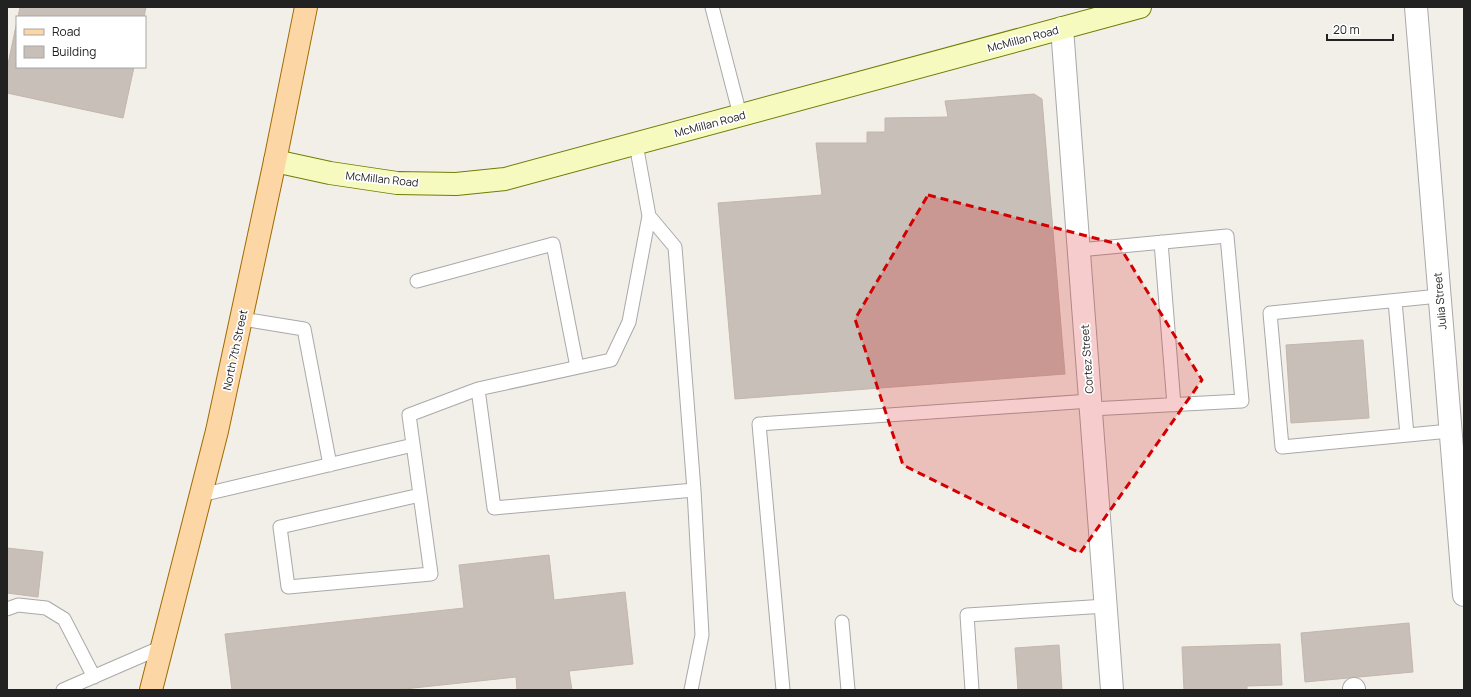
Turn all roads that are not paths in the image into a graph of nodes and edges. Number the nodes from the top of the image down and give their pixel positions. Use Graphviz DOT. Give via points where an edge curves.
graph roads {
  1 [pos="306,7"];
  2 [pos="712,7"];
  3 [pos="1140,7"];
  4 [pos="1416,7"];
  5 [pos="1062,28"];
  6 [pos="740,115"];
  7 [pos="636,144"];
  8 [pos="275,161"];
  9 [pos="649,216"];
  10 [pos="1161,242"];
  11 [pos="1079,250"];
  12 [pos="417,281"];
  13 [pos="1439,296"];
  14 [pos="1395,301"];
  15 [pos="242,319"];
  16 [pos="577,367"];
  17 [pos="478,389"];
  18 [pos="1090,405"];
  19 [pos="1174,405"];
  20 [pos="1450,431"];
  21 [pos="1406,435"];
  22 [pos="413,445"];
  23 [pos="330,464"];
  24 [pos="694,490"];
  25 [pos="201,495"];
  26 [pos="420,495"];
  27 [pos="1464,595"];
  28 [pos="1106,606"];
  29 [pos="7,609"];
  30 [pos="842,622"];
  31 [pos="162,647"];
  32 [pos="94,677"];
  33 [pos="64,690"];
  34 [pos="151,690"];
  35 [pos="691,690"];
  36 [pos="783,690"];
  37 [pos="848,690"];
  38 [pos="972,690"];
  39 [pos="1112,690"];
  1 -- 8 [label="main road, North 7th Street"];
  2 -- 6 [label="lane"];
  3 -- 5 [label="street, McMillan Road"];
  4 -- 13 [label="street, Julia Street"];
  5 -- 6 [label="street, McMillan Road"];
  5 -- 11 [label="street, Cortez Street"];
  6 -- 7 [label="street, McMillan Road"];
  7 -- 8 [label="street, McMillan Road" via="506,179 456,184 397,183 330,173"];
  7 -- 9 [label="lane"];
  8 -- 15 [label="main road, North 7th Street"];
  9 -- 16 [label="lane" via="629,322 611,360"];
  9 -- 24 [label="lane" via="674,247"];
  10 -- 11 [label="lane"];
  10 -- 19 [label="lane"];
  10 -- 19 [label="lane" via="1227,236 1242,401"];
  11 -- 18 [label="street, Cortez Street"];
  12 -- 16 [label="lane" via="553,244"];
  13 -- 14 [label="lane"];
  13 -- 20 [label="street, Julia Street"];
  14 -- 21 [label="lane"];
  14 -- 21 [label="lane" via="1270,313 1282,447"];
  15 -- 23 [label="lane" via="304,329"];
  15 -- 25 [label="main road, North 7th Street"];
  16 -- 17 [label="lane"];
  17 -- 22 [label="lane" via="409,414"];
  17 -- 24 [label="lane" via="494,508"];
  18 -- 19 [label="lane"];
  18 -- 28 [label="street, Cortez Street"];
  18 -- 36 [label="lane" via="759,424"];
  20 -- 21 [label="lane"];
  20 -- 27 [label="street, Julia Street"];
  22 -- 23 [label="lane"];
  22 -- 26 [label="lane"];
  23 -- 25 [label="lane"];
  24 -- 35 [label="lane" via="702,635"];
  25 -- 31 [label="main road, North 7th Street"];
  26 -- 26 [label="lane" via="431,574 288,587 280,527"];
  28 -- 38 [label="lane" via="967,615"];
  28 -- 39 [label="street, Cortez Street"];
  29 -- 32 [label="lane" via="18,605 46,608 64,619"];
  30 -- 37 [label="lane"];
  31 -- 32 [label="lane"];
  31 -- 34 [label="main road, North 7th Street"];
  32 -- 33 [label="lane"];
}
